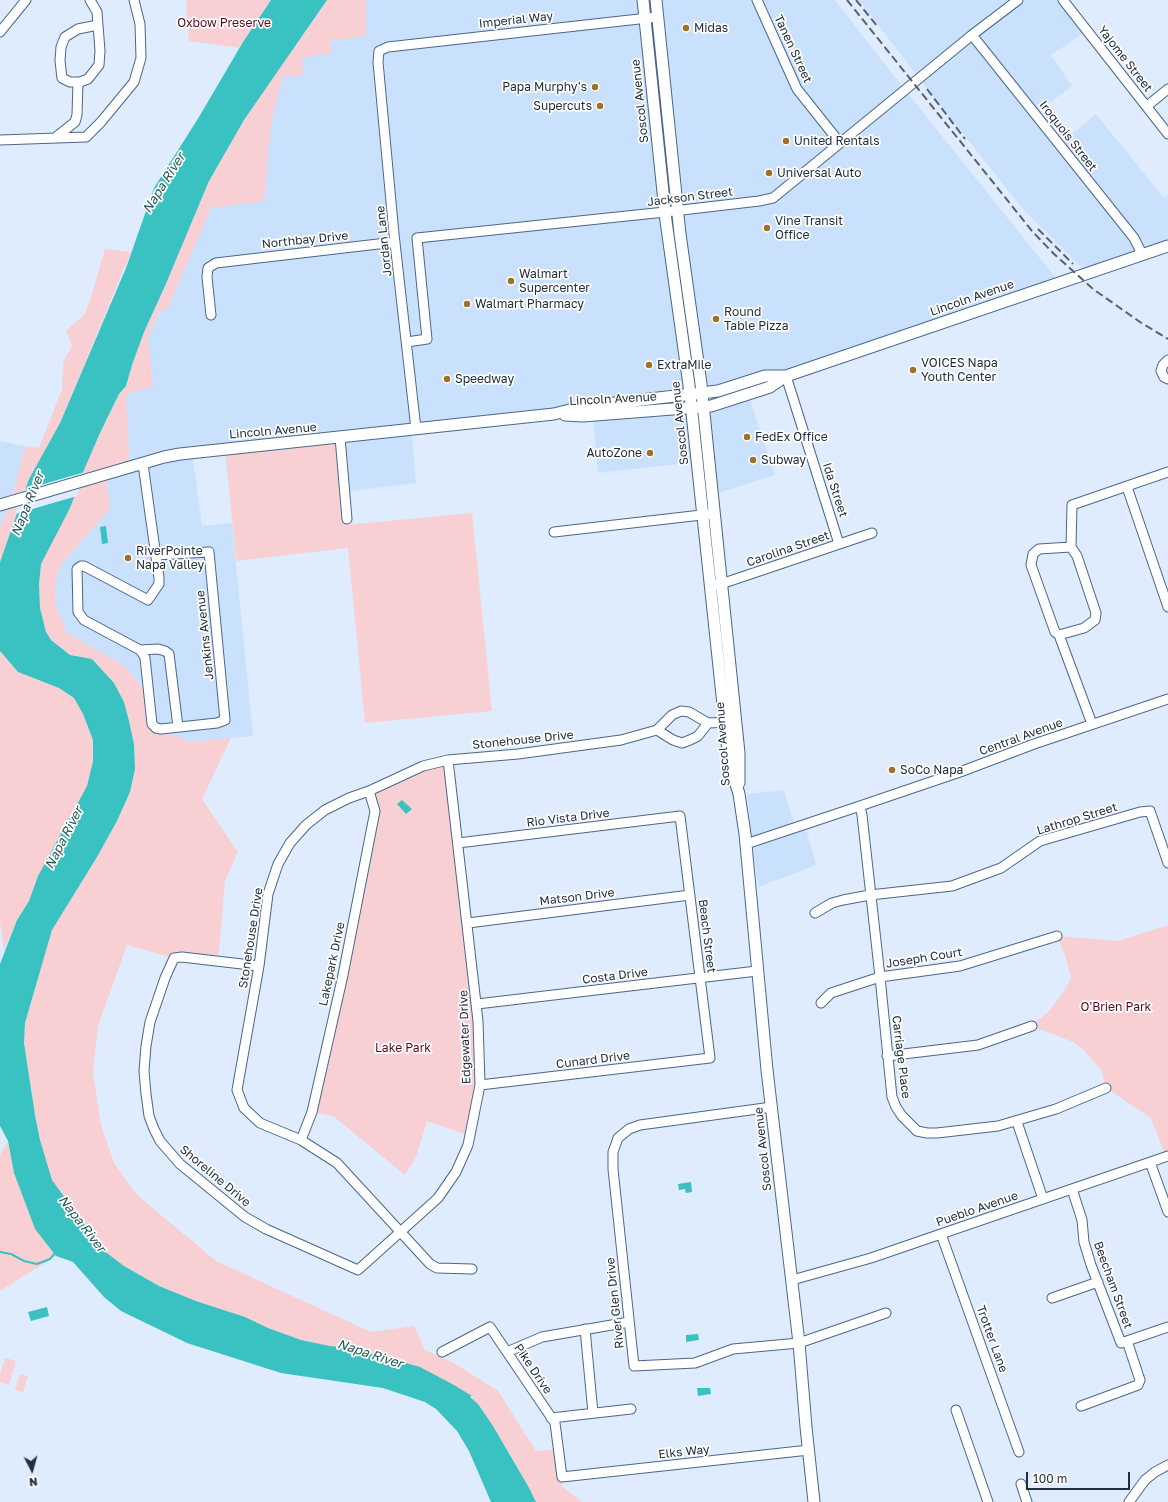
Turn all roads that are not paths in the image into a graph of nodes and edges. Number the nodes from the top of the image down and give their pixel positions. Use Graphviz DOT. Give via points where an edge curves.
graph roads {
  1 [pos="26,0"];
  2 [pos="90,0"];
  3 [pos="134,0"];
  4 [pos="642,0"];
  5 [pos="656,0"];
  6 [pos="757,0"];
  7 [pos="1018,0"];
  8 [pos="1063,0"];
  9 [pos="657,17"];
  10 [pos="644,18"];
  11 [pos="98,25"];
  12 [pos="0,32"];
  13 [pos="972,35"];
  14 [pos="379,51"];
  15 [pos="78,82"];
  16 [pos="1168,89"];
  17 [pos="1147,106"];
  18 [pos="1168,134"];
  19 [pos="56,137"];
  20 [pos="0,140"];
  21 [pos="840,143"];
  22 [pos="678,211"];
  23 [pos="665,212"];
  24 [pos="395,242"];
  25 [pos="1168,246"];
  26 [pos="1142,254"];
  27 [pos="211,315"];
  28 [pos="407,342"];
  29 [pos="1168,360"];
  30 [pos="786,376"];
  31 [pos="1168,379"];
  32 [pos="702,394"];
  33 [pos="690,395"];
  34 [pos="703,407"];
  35 [pos="692,408"];
  36 [pos="554,414"];
  37 [pos="416,429"];
  38 [pos="340,437"];
  39 [pos="143,464"];
  40 [pos="1168,472"];
  41 [pos="1127,487"];
  42 [pos="5,504"];
  43 [pos="709,514"];
  44 [pos="347,518"];
  45 [pos="554,532"];
  46 [pos="872,533"];
  47 [pos="839,544"];
  48 [pos="1071,547"];
  49 [pos="156,555"];
  50 [pos="716,584"];
  51 [pos="1168,607"];
  52 [pos="1059,635"];
  53 [pos="140,650"];
  54 [pos="1168,699"];
  55 [pos="730,722"];
  56 [pos="708,723"];
  57 [pos="1092,724"];
  58 [pos="178,727"];
  59 [pos="657,730"];
  60 [pos="448,760"];
  61 [pos="369,791"];
  62 [pos="860,807"];
  63 [pos="680,816"];
  64 [pos="458,843"];
  65 [pos="746,844"];
  66 [pos="1168,863"];
  67 [pos="690,895"];
  68 [pos="870,895"];
  69 [pos="814,913"];
  70 [pos="468,922"];
  71 [pos="1057,936"];
  72 [pos="259,966"];
  73 [pos="757,971"];
  74 [pos="880,976"];
  75 [pos="700,978"];
  76 [pos="821,1003"];
  77 [pos="477,1004"];
  78 [pos="1032,1026"];
  79 [pos="887,1056"];
  80 [pos="710,1058"];
  81 [pos="480,1085"];
  82 [pos="1106,1088"];
  83 [pos="772,1107"];
  84 [pos="1017,1122"];
  85 [pos="301,1140"];
  86 [pos="1168,1156"];
  87 [pos="1150,1162"];
  88 [pos="1072,1189"];
  89 [pos="1043,1199"];
  90 [pos="1168,1212"];
  91 [pos="400,1232"];
  92 [pos="941,1234"];
  93 [pos="358,1270"];
  94 [pos="472,1270"];
  95 [pos="792,1280"];
  96 [pos="1098,1282"];
  97 [pos="1052,1298"];
  98 [pos="886,1313"];
  99 [pos="629,1322"];
  100 [pos="1168,1327"];
  101 [pos="585,1329"];
  102 [pos="1124,1342"];
  103 [pos="799,1343"];
  104 [pos="442,1352"];
  105 [pos="507,1352"];
  106 [pos="1081,1406"];
  107 [pos="631,1409"];
  108 [pos="956,1410"];
  109 [pos="593,1413"];
  110 [pos="551,1418"];
  111 [pos="809,1450"];
  112 [pos="1020,1452"];
  113 [pos="1168,1467"];
  114 [pos="562,1477"];
  115 [pos="1021,1484"];
  116 [pos="814,1502"];
  117 [pos="988,1502"];
  118 [pos="1027,1502"];
  119 [pos="1129,1502"];
  1 -- 12 [label="street"];
  2 -- 11 [label="street" via="97,12"];
  3 -- 19 [label="street" via="140,24 141,58 134,82 86,137"];
  4 -- 10 [label="main road, Soscol Avenue"];
  5 -- 9 [label="main road, Soscol Avenue"];
  6 -- 21 [label="street, Tanen Street" via="797,89"];
  7 -- 13 [label="street, Jackson Street"];
  8 -- 17 [label="street, Yajome Street"];
  9 -- 10 [label="street, Imperial Way"];
  9 -- 22 [label="main road, Soscol Avenue"];
  10 -- 14 [label="street, Imperial Way" via="388,47"];
  10 -- 23 [label="main road, Soscol Avenue"];
  11 -- 15 [label="street" via="98,65 88,79"];
  11 -- 15 [label="street" via="78,29 65,37 61,47 62,78"];
  13 -- 21 [label="street, Jackson Street"];
  13 -- 26 [label="street, Iroquois Street" via="1134,238"];
  14 -- 24 [label="street, Jordan Lane"];
  15 -- 19 [label="street" via="75,122"];
  16 -- 17 [label="street"];
  17 -- 18 [label="street, Yajome Street"];
  19 -- 20 [label="street"];
  21 -- 22 [label="street, Jackson Street" via="773,198"];
  22 -- 23 [label="street, Jackson Street"];
  22 -- 32 [label="main road, Soscol Avenue"];
  23 -- 28 [label="street, Jackson Street" via="417,238 427,339"];
  23 -- 33 [label="main road, Soscol Avenue"];
  24 -- 27 [label="street, Northbay Drive" via="216,263 208,268 206,276"];
  24 -- 28 [label="street, Jordan Lane"];
  25 -- 26 [label="main road, Lincoln Avenue"];
  26 -- 30 [label="main road, Lincoln Avenue"];
  28 -- 37 [label="street, Jordan Lane"];
  29 -- 31 [label="street" via="1162,371"];
  30 -- 32 [label="main road, Lincoln Avenue" via="765,376 727,389"];
  30 -- 34 [label="main road, Lincoln Avenue" via="770,387"];
  30 -- 47 [label="street, Ida Street"];
  32 -- 33 [label="main road, Lincoln Avenue"];
  32 -- 34 [label="main road, Soscol Avenue"];
  33 -- 35 [label="main road, Soscol Avenue"];
  33 -- 36 [label="main road, Lincoln Avenue" via="582,407"];
  34 -- 35 [label="main road, Lincoln Avenue"];
  34 -- 43 [label="main road, Soscol Avenue"];
  35 -- 36 [label="main road, Lincoln Avenue" via="583,416"];
  35 -- 43 [label="main road, Soscol Avenue"];
  36 -- 37 [label="main road, Lincoln Avenue"];
  37 -- 38 [label="main road, Lincoln Avenue"];
  38 -- 39 [label="main road, Lincoln Avenue" via="198,451"];
  38 -- 44 [label="street"];
  39 -- 42 [label="main road, Lincoln Avenue"];
  39 -- 49 [label="street"];
  40 -- 41 [label="street"];
  41 -- 48 [label="street" via="1072,505"];
  41 -- 51 [label="street"];
  43 -- 45 [label="street"];
  43 -- 50 [label="main road, Soscol Avenue"];
  46 -- 47 [label="street, Carolina Street"];
  47 -- 50 [label="street, Carolina Street"];
  48 -- 52 [label="street" via="1077,556 1096,613 1095,620 1084,628"];
  48 -- 52 [label="street" via="1039,549 1033,554 1031,564 1055,632"];
  49 -- 53 [label="street" via="159,584 148,600 84,566 78,567 78,612 84,620"];
  49 -- 58 [label="street, Jenkins Avenue" via="209,552 225,720"];
  50 -- 55 [label="main road, Soscol Avenue"];
  52 -- 57 [label="street"];
  53 -- 58 [label="street" via="158,650 169,654"];
  53 -- 58 [label="street" via="145,658 152,724 161,729"];
  54 -- 57 [label="street, Central Avenue"];
  55 -- 56 [label="street"];
  55 -- 65 [label="main road, Soscol Avenue" via="729,761 739,794"];
  56 -- 59 [label="street, Stonehouse Drive" via="689,712 681,712 672,715"];
  56 -- 59 [label="street" via="698,736 682,743"];
  57 -- 62 [label="street, Central Avenue"];
  59 -- 60 [label="street, Stonehouse Drive" via="621,740 588,745"];
  60 -- 61 [label="street, Stonehouse Drive" via="423,766"];
  60 -- 64 [label="street, Edgewater Drive"];
  61 -- 72 [label="street, Stonehouse Drive" via="325,810 306,824 290,842 278,864 268,894"];
  61 -- 85 [label="street, Lakepark Drive" via="375,811 374,818 343,975 312,1112"];
  62 -- 65 [label="street, Central Avenue"];
  62 -- 68 [label="street, Carriage Place"];
  63 -- 64 [label="street, Rio Vista Drive"];
  63 -- 67 [label="street, Beach Street"];
  64 -- 70 [label="street, Edgewater Drive"];
  65 -- 73 [label="main road, Soscol Avenue"];
  66 -- 68 [label="street, Lathrop Street" via="1150,811 1145,811 1040,841 1001,868 952,886"];
  67 -- 70 [label="street, Matson Drive"];
  67 -- 75 [label="street, Beach Street"];
  68 -- 69 [label="street" via="843,900"];
  68 -- 74 [label="street, Carriage Place"];
  70 -- 77 [label="street, Edgewater Drive"];
  71 -- 74 [label="street, Joseph Court" via="960,966"];
  72 -- 85 [label="street, Stonehouse Drive" via="237,1090 244,1108 260,1122"];
  72 -- 93 [label="street, Shoreline Drive" via="174,958 150,1022 146,1046 144,1072 149,1116 160,1141 180,1164 245,1217"];
  73 -- 75 [label="street, Costa Drive"];
  73 -- 83 [label="main road, Soscol Avenue"];
  74 -- 76 [label="street, Joseph Court" via="831,993"];
  74 -- 79 [label="street, Carriage Place"];
  75 -- 77 [label="street, Costa Drive"];
  75 -- 80 [label="street, Beach Street"];
  77 -- 81 [label="street, Edgewater Drive"];
  78 -- 79 [label="street" via="978,1045"];
  79 -- 84 [label="street, Carriage Place" via="892,1097 902,1116 917,1131 937,1133"];
  80 -- 81 [label="street, Cunard Drive"];
  81 -- 91 [label="street, Edgewater Drive" via="468,1144 456,1172 438,1198"];
  82 -- 84 [label="street, Carriage Place"];
  83 -- 95 [label="main road, Soscol Avenue"];
  83 -- 99 [label="street, River Glen Drive" via="640,1125 629,1129 618,1138 613,1152 613,1169"];
  84 -- 89 [label="street"];
  85 -- 91 [label="street, Stonehouse Drive" via="336,1163"];
  86 -- 87 [label="street, Pueblo Avenue"];
  87 -- 88 [label="street, Pueblo Avenue"];
  87 -- 90 [label="street"];
  88 -- 89 [label="street, Pueblo Avenue"];
  88 -- 96 [label="street, Beecham Street" via="1082,1220 1084,1242"];
  89 -- 92 [label="street, Pueblo Avenue"];
  91 -- 93 [label="street, Edgewater Drive"];
  91 -- 94 [label="street, Stonehouse Drive" via="430,1264 437,1268"];
  92 -- 95 [label="street, Pueblo Avenue" via="871,1258"];
  92 -- 112 [label="street, Trotter Lane"];
  95 -- 103 [label="main road, Soscol Avenue"];
  96 -- 97 [label="street"];
  96 -- 102 [label="street, Beecham Street"];
  98 -- 103 [label="street, River Glen Drive"];
  99 -- 101 [label="street"];
  99 -- 103 [label="street, River Glen Drive" via="634,1366 695,1363 733,1349"];
  100 -- 102 [label="street"];
  101 -- 105 [label="street" via="542,1337"];
  101 -- 109 [label="street"];
  102 -- 106 [label="street, Beecham Street" via="1140,1380 1138,1385"];
  103 -- 111 [label="main road, Soscol Avenue"];
  104 -- 105 [label="street, Pike Drive" via="490,1327"];
  105 -- 110 [label="street, Pike Drive"];
  107 -- 109 [label="street"];
  108 -- 117 [label="street"];
  109 -- 110 [label="street"];
  110 -- 114 [label="street, Pike Drive" via="556,1429"];
  111 -- 114 [label="street, Elks Way"];
  111 -- 116 [label="main road, Soscol Avenue"];
  113 -- 119 [label="street" via="1155,1472 1146,1480"];
  115 -- 118 [label="street"];
}
